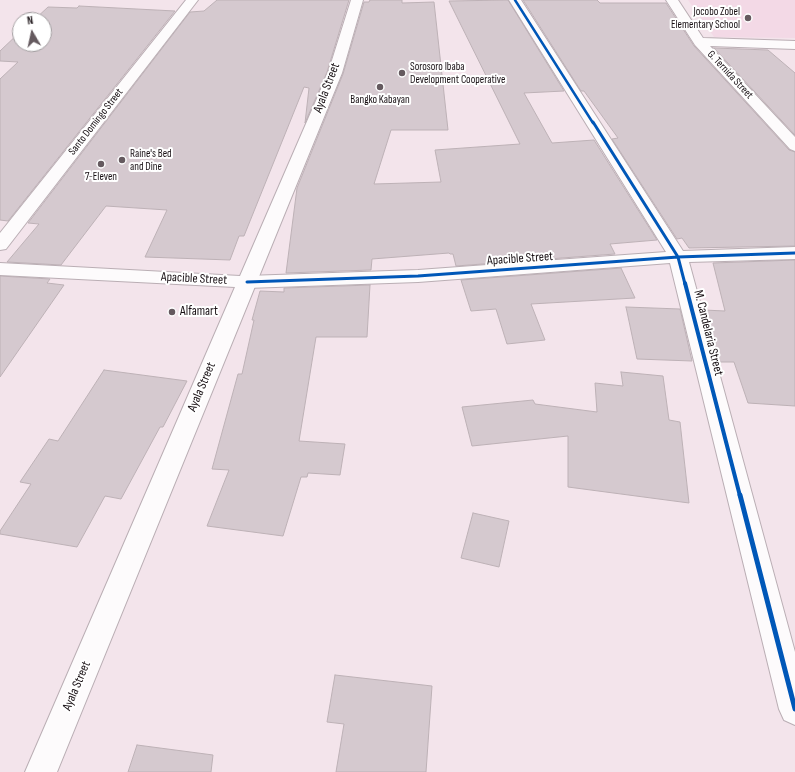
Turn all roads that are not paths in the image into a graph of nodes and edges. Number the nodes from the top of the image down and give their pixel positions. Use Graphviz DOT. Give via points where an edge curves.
graph roads {
  1 [pos="192,0"];
  2 [pos="357,0"];
  3 [pos="515,0"];
  4 [pos="672,0"];
  5 [pos="699,42"];
  6 [pos="795,45"];
  7 [pos="795,146"];
  8 [pos="0,244"];
  9 [pos="795,253"];
  10 [pos="678,257"];
  11 [pos="0,269"];
  12 [pos="246,282"];
  13 [pos="795,709"];
  14 [pos="41,772"];
  1 -- 8 [label="street, Santo Domingo Street"];
  2 -- 12 [label="street, Ayala Street" via="335,73"];
  3 -- 10 [label="street, M. Candelaria Street"];
  4 -- 5 [label="street, G. Ternida Street"];
  5 -- 6 [label="street"];
  5 -- 7 [label="street, G. Ternida Street"];
  9 -- 10 [label="street, Apacible Street"];
  10 -- 12 [label="street, Apacible Street" via="418,276"];
  10 -- 13 [label="street, M. Candelaria Street"];
  11 -- 12 [label="street, Apacible Street"];
  12 -- 14 [label="street, Ayala Street"];
}
